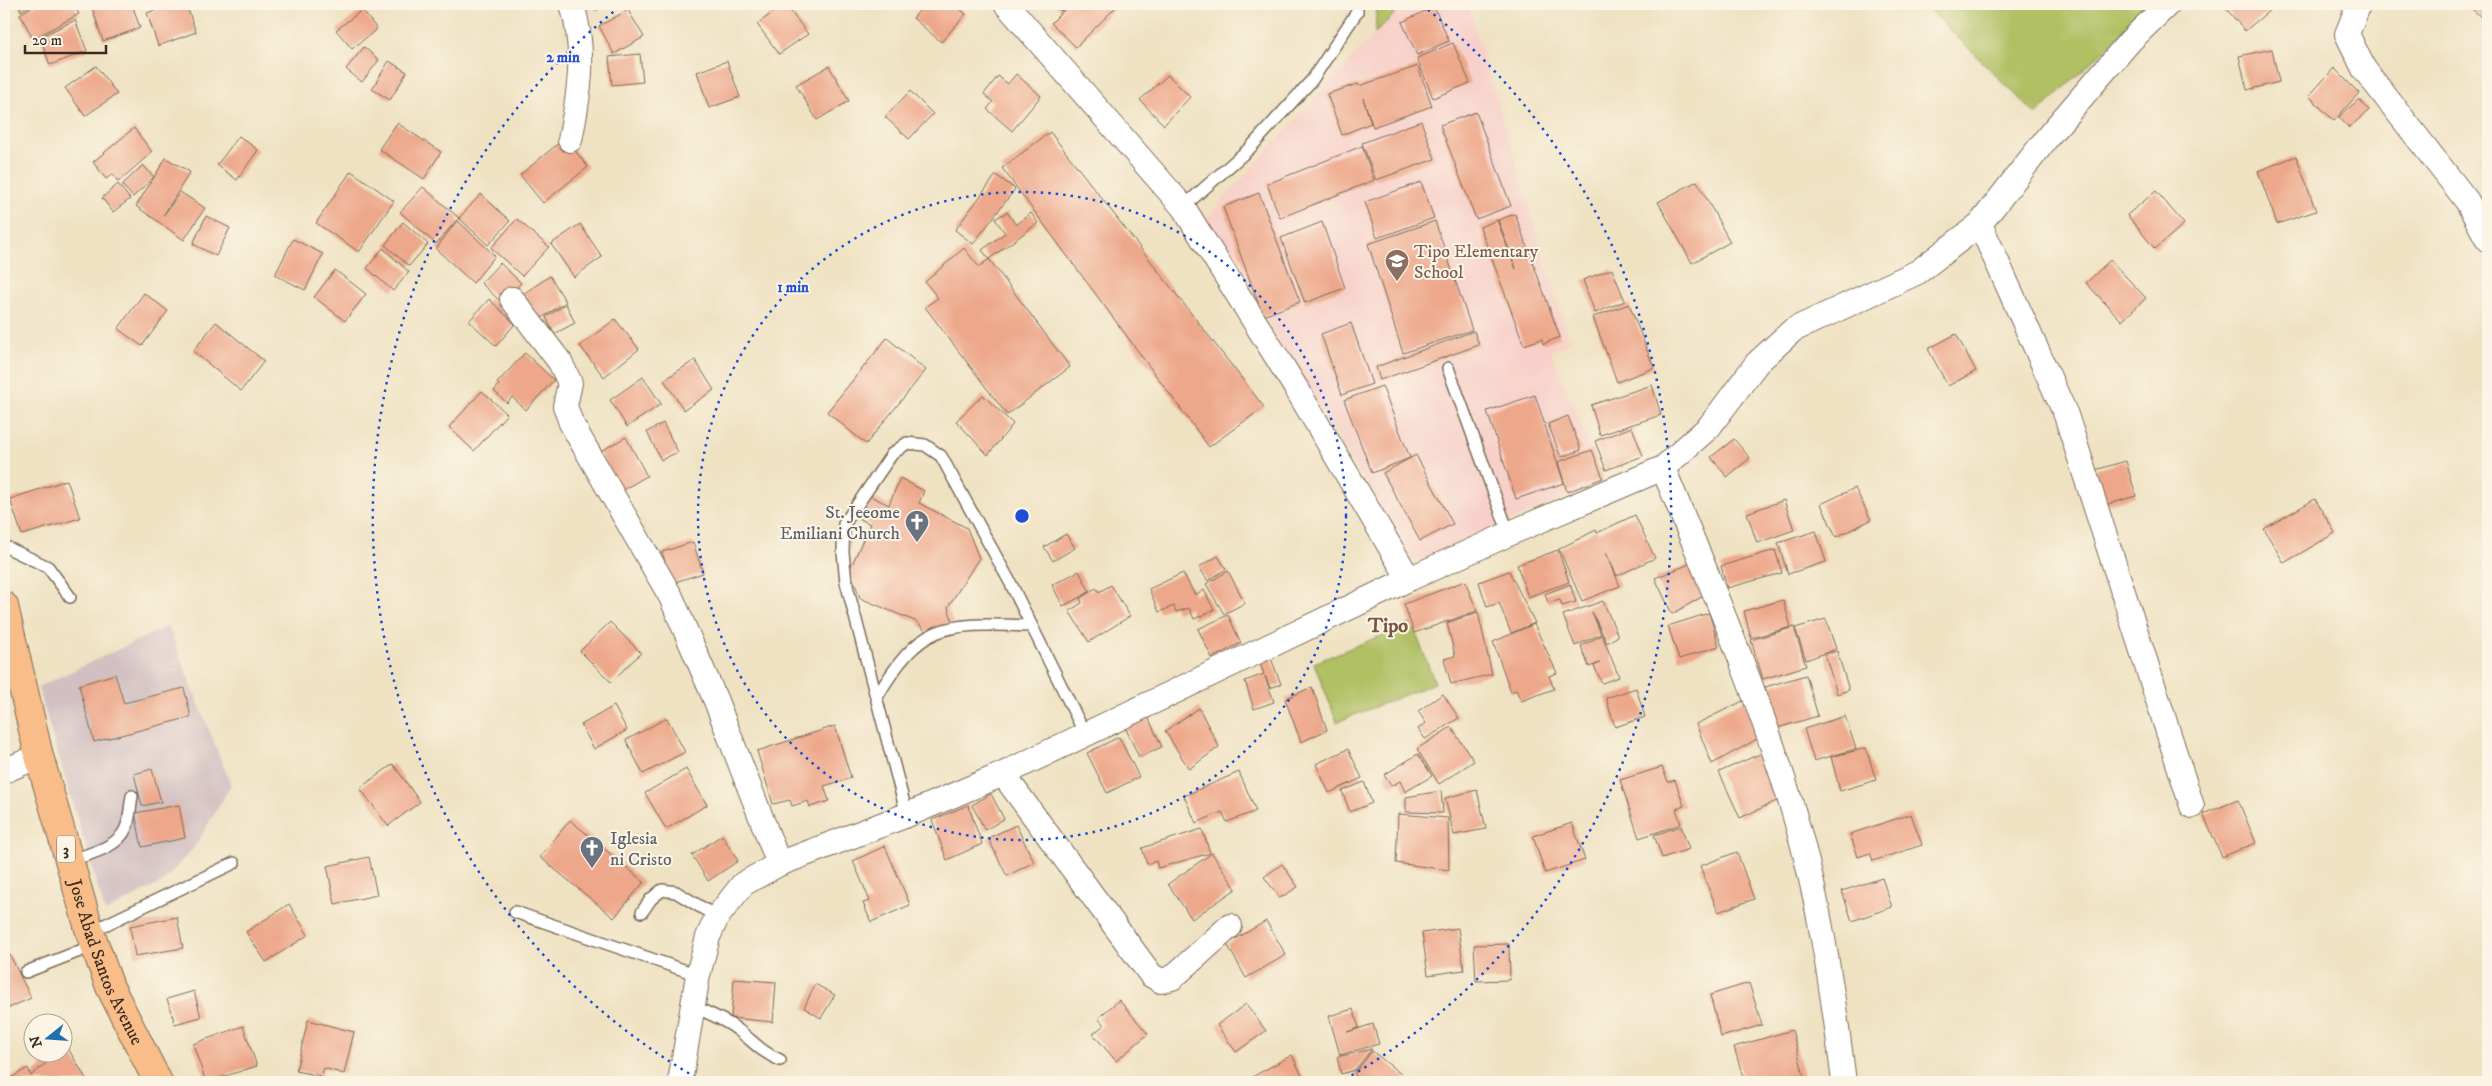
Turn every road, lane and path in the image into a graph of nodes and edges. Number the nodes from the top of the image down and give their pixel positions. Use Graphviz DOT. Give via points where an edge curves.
graph roads {
  1 [pos="572,4"];
  2 [pos="1006,4"];
  3 [pos="1358,4"];
  4 [pos="2168,4"];
  5 [pos="2359,4"];
  6 [pos="570,140"];
  7 [pos="1183,207"];
  8 [pos="1980,224"];
  9 [pos="2488,240"];
  10 [pos="512,299"];
  11 [pos="1448,368"];
  12 [pos="1663,468"];
  13 [pos="1509,534"];
  14 [pos="4,546"];
  15 [pos="1408,579"];
  16 [pos="70,597"];
  17 [pos="4,606"];
  18 [pos="1032,626"];
  19 [pos="877,697"];
  20 [pos="1085,734"];
  21 [pos="39,756"];
  22 [pos="4,771"];
  23 [pos="1002,774"];
  24 [pos="132,796"];
  25 [pos="2192,806"];
  26 [pos="907,815"];
  27 [pos="69,861"];
  28 [pos="234,863"];
  29 [pos="779,864"];
  30 [pos="515,912"];
  31 [pos="642,912"];
  32 [pos="717,916"];
  33 [pos="1230,926"];
  34 [pos="92,939"];
  35 [pos="26,972"];
  36 [pos="698,975"];
  37 [pos="692,1006"];
  38 [pos="780,1060"];
  39 [pos="151,1080"];
  40 [pos="680,1082"];
  41 [pos="1844,1082"];
  1 -- 6 [label="street" via="580,30 582,56 579,99"];
  2 -- 7 [label="street"];
  3 -- 7 [label="lane" via="1357,12 1312,80 1250,148"];
  4 -- 8 [label="street" via="2130,41 2050,134"];
  5 -- 9 [label="street" via="2347,34 2364,69 2467,201"];
  7 -- 15 [label="street" via="1296,388"];
  8 -- 12 [label="street" via="1918,272 1793,330 1757,363 1708,427"];
  8 -- 25 [label="street" via="2066,415"];
  10 -- 29 [label="street" via="560,362 570,384 564,406 571,423 671,597 716,701"];
  11 -- 13 [label="lane"];
  12 -- 13 [label="street"];
  12 -- 41 [label="street" via="1754,692 1790,798 1832,989"];
  13 -- 15 [label="street"];
  14 -- 16 [label="lane" via="48,567"];
  15 -- 20 [label="street"];
  17 -- 21 [label="highway, Jose Abad Santos Avenue / 3"];
  18 -- 19 [label="lane" via="957,626 931,634 913,646 890,674"];
  18 -- 19 [label="lane" via="941,456 925,445 907,443 892,454 844,524 846,582"];
  18 -- 20 [label="lane"];
  19 -- 26 [label="lane"];
  20 -- 23 [label="street"];
  21 -- 22 [label="street"];
  21 -- 27 [label="highway, Jose Abad Santos Avenue / 3"];
  23 -- 26 [label="street"];
  23 -- 33 [label="street" via="1151,975 1161,981 1172,978"];
  24 -- 27 [label="lane" via="127,827 119,839"];
  26 -- 29 [label="street"];
  27 -- 34 [label="highway, Jose Abad Santos Avenue / 3"];
  28 -- 34 [label="lane"];
  29 -- 32 [label="street" via="743,884"];
  30 -- 36 [label="lane"];
  31 -- 32 [label="lane" via="662,890 676,892"];
  32 -- 36 [label="street"];
  34 -- 35 [label="lane"];
  34 -- 39 [label="highway, Jose Abad Santos Avenue / 3"];
  36 -- 37 [label="street"];
  37 -- 38 [label="lane" via="718,1017 764,1053"];
  37 -- 40 [label="street"];
}
